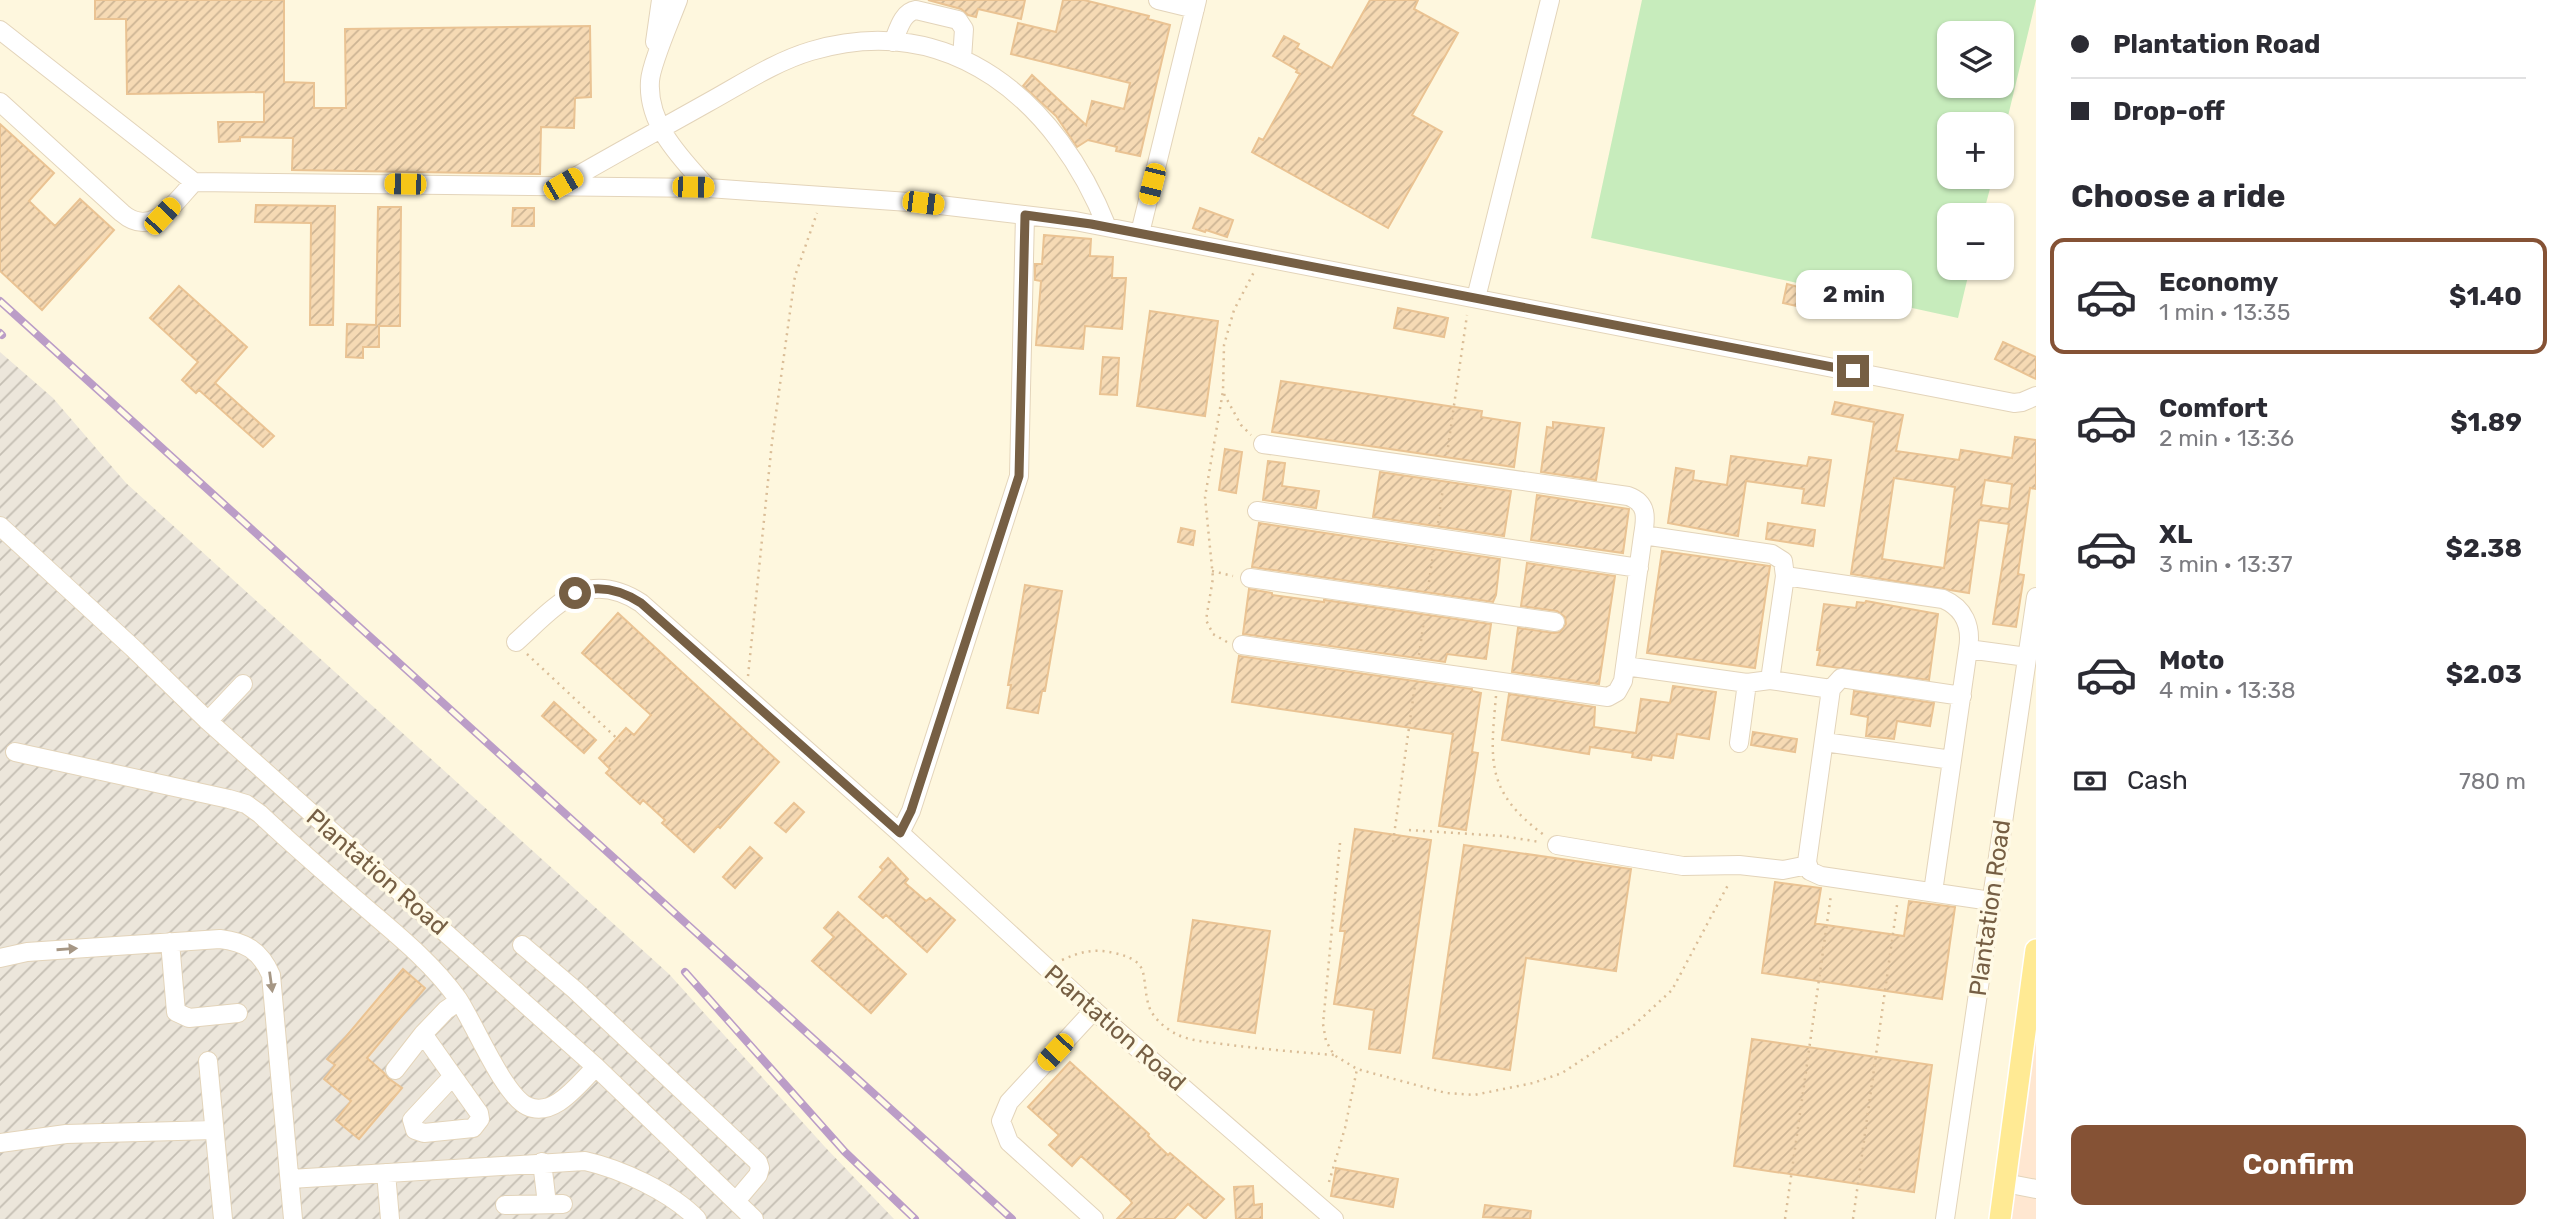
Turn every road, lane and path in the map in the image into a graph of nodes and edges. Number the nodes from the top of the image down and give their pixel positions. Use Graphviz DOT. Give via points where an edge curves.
graph roads {
  1 [pos="661,0"];
  2 [pos="678,0"];
  3 [pos="1158,0"];
  4 [pos="1550,0"];
  5 [pos="1196,4"];
  6 [pos="0,30"];
  7 [pos="893,43"];
  8 [pos="962,59"];
  9 [pos="650,79"];
  10 [pos="0,102"];
  11 [pos="662,128"];
  12 [pos="194,182"];
  13 [pos="563,184"];
  14 [pos="708,188"];
  15 [pos="827,195"];
  16 [pos="1025,215"];
  17 [pos="1107,227"];
  18 [pos="1140,233"];
  19 [pos="1263,257"];
  20 [pos="1473,298"];
  21 [pos="1223,391"];
  22 [pos="2036,396"];
  23 [pos="1263,444"];
  24 [pos="1445,470"];
  25 [pos="1257,510"];
  26 [pos="0,526"];
  27 [pos="1643,535"];
  28 [pos="1436,537"];
  29 [pos="1639,568"];
  30 [pos="1212,571"];
  31 [pos="1785,576"];
  32 [pos="1250,578"];
  33 [pos="2036,597"];
  34 [pos="1426,604"];
  35 [pos="1555,622"];
  36 [pos="516,642"];
  37 [pos="1242,645"];
  38 [pos="1968,649"];
  39 [pos="2027,657"];
  40 [pos="1625,666"];
  41 [pos="1417,671"];
  42 [pos="1770,680"];
  43 [pos="1498,683"];
  44 [pos="1747,683"];
  45 [pos="243,684"];
  46 [pos="1831,689"];
  47 [pos="746,696"];
  48 [pos="1962,696"];
  49 [pos="208,721"];
  50 [pos="1824,742"];
  51 [pos="1739,743"];
  52 [pos="624,745"];
  53 [pos="15,752"];
  54 [pos="1952,760"];
  55 [pos="1409,830"];
  56 [pos="900,833"];
  57 [pos="1393,842"];
  58 [pos="1340,843"];
  59 [pos="1557,845"];
  60 [pos="1739,865"];
  61 [pos="1808,865"];
  62 [pos="1834,878"];
  63 [pos="1899,887"];
  64 [pos="1933,892"];
  65 [pos="1991,901"];
  66 [pos="170,942"];
  67 [pos="522,945"];
  68 [pos="2036,950"];
  69 [pos="0,958"];
  70 [pos="1049,969"];
  71 [pos="459,1001"];
  72 [pos="1094,1010"];
  73 [pos="238,1013"];
  74 [pos="423,1034"];
  75 [pos="2031,1036"];
  76 [pos="1334,1055"];
  77 [pos="208,1061"];
  78 [pos="596,1066"];
  79 [pos="1357,1069"];
  80 [pos="395,1070"];
  81 [pos="453,1076"];
  82 [pos="214,1130"];
  83 [pos="0,1143"];
  84 [pos="542,1162"];
  85 [pos="386,1174"];
  86 [pos="290,1179"];
  87 [pos="1329,1182"];
  88 [pos="2005,1182"];
  89 [pos="2036,1189"];
  90 [pos="736,1201"];
  91 [pos="505,1205"];
  92 [pos="223,1219"];
  93 [pos="293,1219"];
  94 [pos="390,1219"];
  95 [pos="697,1219"];
  96 [pos="754,1219"];
  97 [pos="1094,1219"];
  98 [pos="1334,1219"];
  99 [pos="1785,1219"];
  100 [pos="1853,1219"];
  101 [pos="1945,1219"];
  102 [pos="2000,1219"];
  1 -- 9 [label="street"];
  2 -- 9 [label="street"];
  3 -- 5 [label="street"];
  4 -- 20 [label="street"];
  5 -- 18 [label="street"];
  6 -- 12 [label="street"];
  7 -- 8 [label="street"];
  7 -- 8 [label="street" via="906,15 916,10 962,23"];
  7 -- 11 [label="street" via="834,45 788,59"];
  8 -- 17 [label="street" via="1013,89 1046,122 1094,194"];
  9 -- 11 [label="street" via="651,99"];
  10 -- 12 [label="street" via="133,221 148,223 162,216"];
  11 -- 13 [label="street"];
  11 -- 14 [label="street" via="669,143"];
  12 -- 13 [label="street"];
  13 -- 14 [label="street"];
  14 -- 15 [label="street"];
  15 -- 16 [label="street"];
  15 -- 47 [label="path" via="795,276 772,442"];
  16 -- 17 [label="street"];
  16 -- 56 [label="street" via="1019,476"];
  17 -- 18 [label="street"];
  18 -- 19 [label="street"];
  19 -- 20 [label="street"];
  19 -- 21 [label="path" via="1234,310 1224,345"];
  20 -- 22 [label="street" via="2014,402"];
  20 -- 24 [label="path"];
  21 -- 23 [label="path" via="1241,425"];
  21 -- 30 [label="path" via="1205,497"];
  23 -- 24 [label="street"];
  24 -- 27 [label="street" via="1634,498 1645,512"];
  24 -- 28 [label="path"];
  25 -- 28 [label="street"];
  26 -- 49 [label="street, Plantation Road"];
  27 -- 29 [label="street"];
  27 -- 31 [label="street" via="1772,554 1783,561"];
  28 -- 29 [label="street"];
  28 -- 34 [label="path"];
  29 -- 40 [label="street"];
  30 -- 32 [label="path"];
  30 -- 37 [label="path" via="1206,620 1213,634"];
  31 -- 38 [label="street" via="1943,599 1967,621"];
  31 -- 42 [label="street"];
  32 -- 34 [label="street"];
  33 -- 39 [label="street, Plantation Road"];
  34 -- 35 [label="street"];
  34 -- 41 [label="path"];
  36 -- 47 [label="street, Plantation Road" via="568,596 591,588 612,590 641,603"];
  36 -- 52 [label="path"];
  37 -- 41 [label="street"];
  38 -- 39 [label="street"];
  38 -- 48 [label="street"];
  39 -- 65 [label="street, Plantation Road"];
  40 -- 43 [label="street" via="1622,685 1608,697"];
  40 -- 44 [label="street"];
  41 -- 43 [label="street"];
  41 -- 57 [label="path"];
  42 -- 44 [label="street"];
  42 -- 46 [label="street"];
  43 -- 59 [label="path" via="1492,752 1495,774 1525,821"];
  44 -- 51 [label="street"];
  45 -- 49 [label="street"];
  46 -- 48 [label="street" via="1841,678"];
  46 -- 50 [label="street"];
  47 -- 56 [label="street, Plantation Road"];
  48 -- 54 [label="street"];
  49 -- 78 [label="street, Plantation Road"];
  50 -- 54 [label="street"];
  50 -- 61 [label="street"];
  53 -- 71 [label="street" via="246,804 424,958"];
  54 -- 64 [label="street"];
  55 -- 59 [label="path"];
  56 -- 70 [label="street, Plantation Road"];
  58 -- 76 [label="path" via="1323,1024"];
  59 -- 60 [label="street" via="1683,866"];
  60 -- 61 [label="street" via="1783,870"];
  60 -- 79 [label="path" via="1672,990 1632,1027 1562,1073 1474,1095 1447,1093"];
  61 -- 62 [label="street" via="1814,874"];
  62 -- 63 [label="street"];
  62 -- 99 [label="path"];
  63 -- 64 [label="street"];
  63 -- 100 [label="path"];
  64 -- 65 [label="street"];
  65 -- 101 [label="street, Plantation Road"];
  69 -- 66 [label="street, one-way" via="27,951"];
  66 -- 73 [label="street" via="176,1012 189,1018"];
  66 -- 86 [label="street, one-way" via="239,942 267,965"];
  67 -- 90 [label="street" via="758,1162 758,1175"];
  68 -- 75 [label="main road"];
  70 -- 72 [label="street, Plantation Road"];
  70 -- 76 [label="path" via="1087,951 1125,955 1145,974 1152,1013 1177,1035 1243,1047"];
  71 -- 74 [label="street"];
  71 -- 78 [label="street" via="486,1052 528,1107 558,1103"];
  72 -- 97 [label="street" via="1009,1102 1001,1121 1009,1142"];
  72 -- 98 [label="street, Plantation Road"];
  74 -- 80 [label="street"];
  74 -- 81 [label="street"];
  75 -- 88 [label="main road"];
  76 -- 79 [label="path"];
  77 -- 82 [label="street"];
  78 -- 90 [label="street, Plantation Road"];
  79 -- 87 [label="path"];
  82 -- 83 [label="street" via="66,1134"];
  82 -- 92 [label="street"];
  84 -- 85 [label="street"];
  84 -- 91 [label="street" via="555,1204"];
  84 -- 95 [label="street" via="603,1165 678,1203"];
  85 -- 86 [label="street"];
  85 -- 94 [label="street"];
  86 -- 93 [label="street"];
  88 -- 89 [label="street"];
  88 -- 102 [label="main road"];
  90 -- 96 [label="street, Plantation Road"];
}
